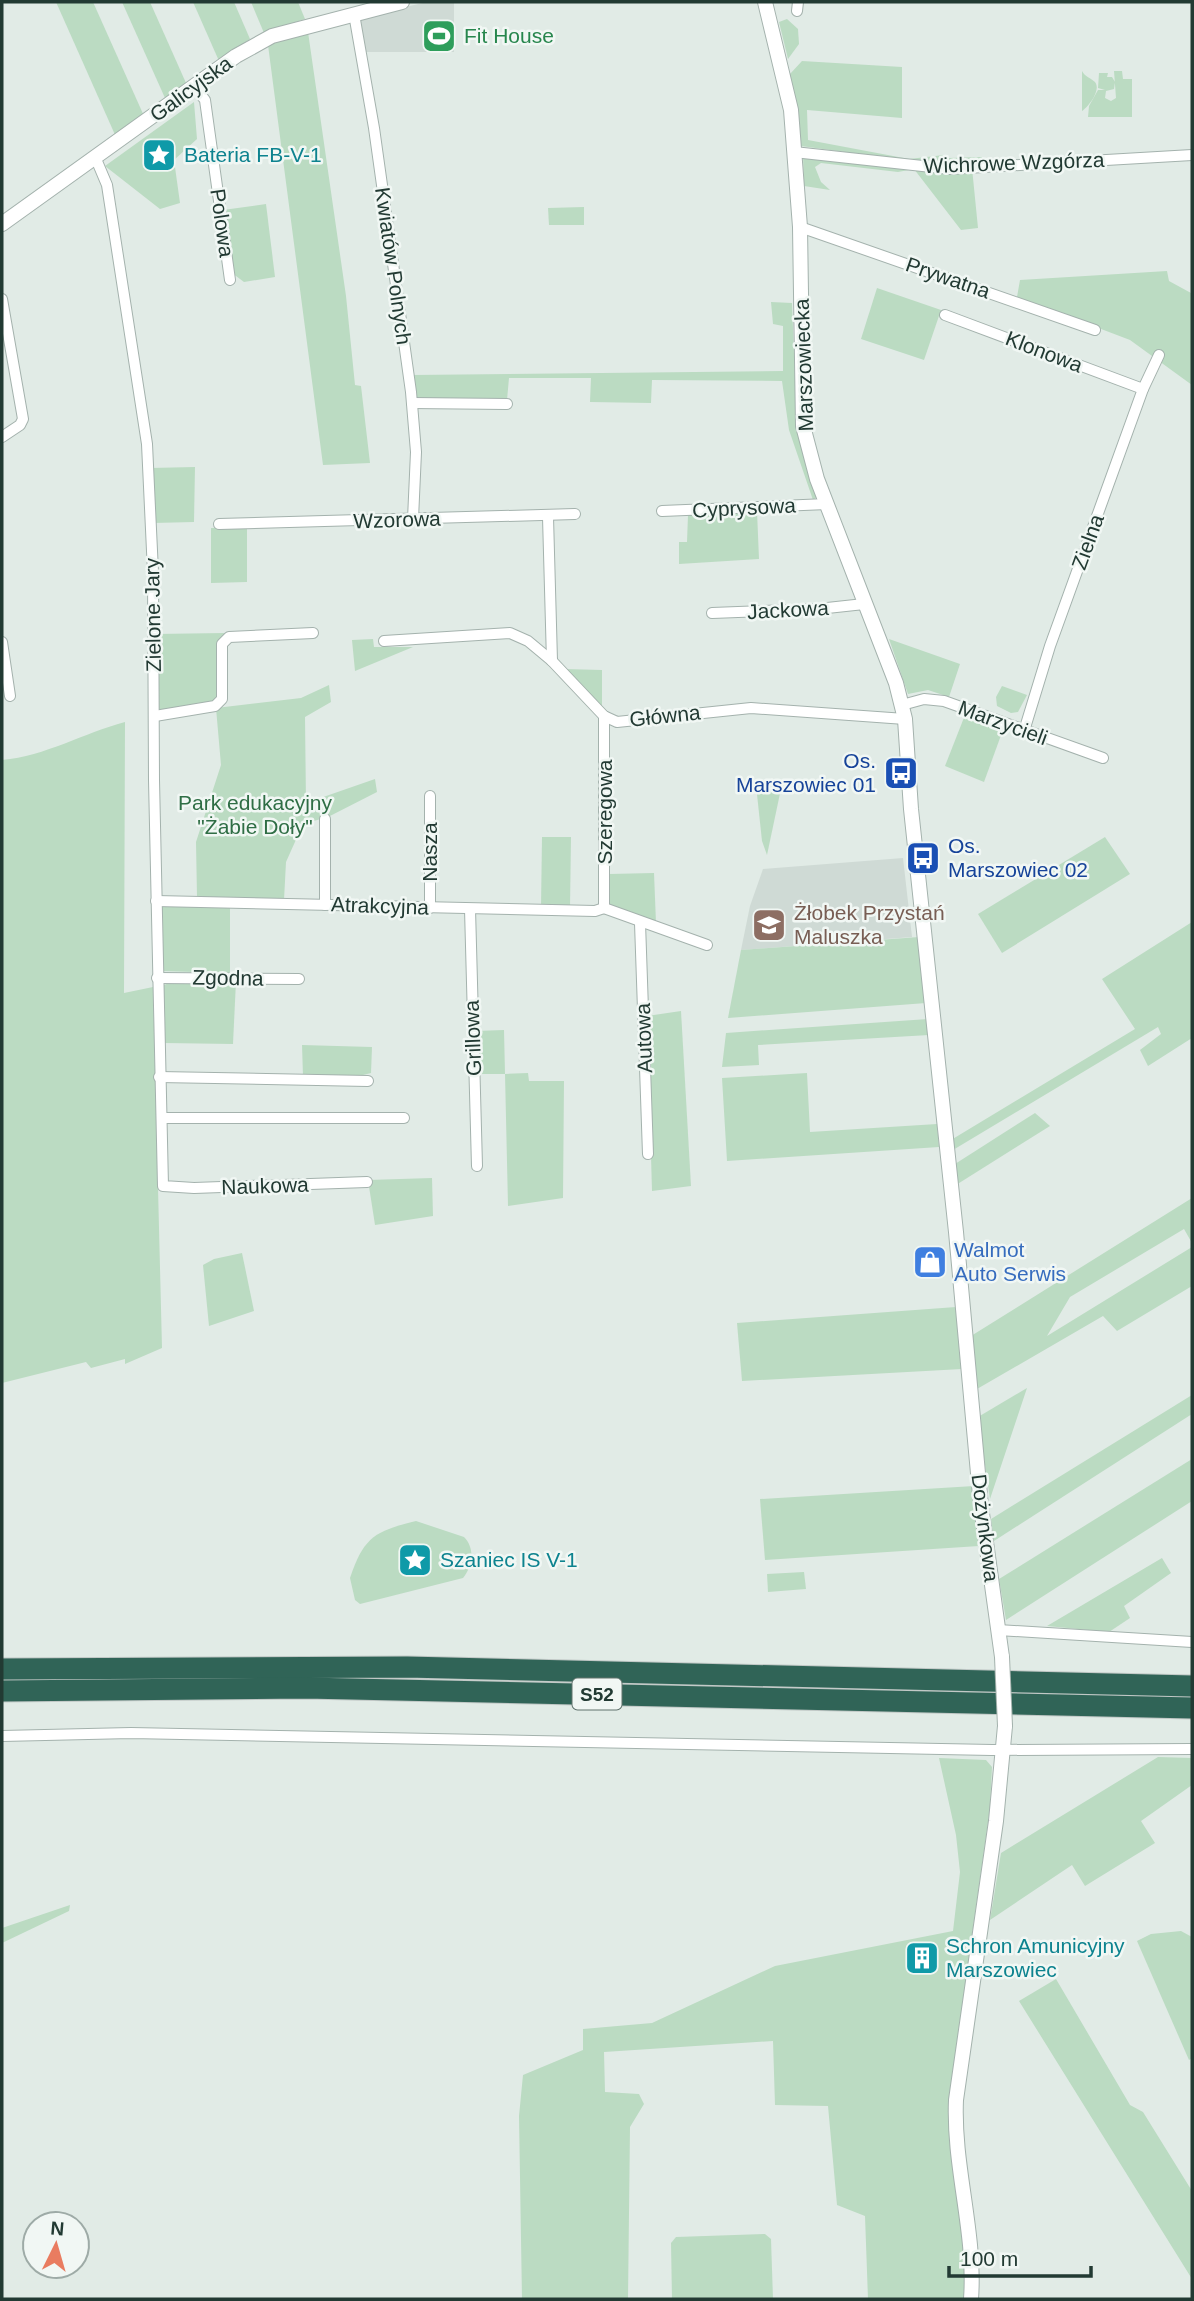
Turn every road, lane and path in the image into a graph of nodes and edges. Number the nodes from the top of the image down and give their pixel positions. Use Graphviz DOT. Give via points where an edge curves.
graph roads {
  1 [pos="402,2"];
  2 [pos="765,2"];
  3 [pos="355,14"];
  4 [pos="194,86"];
  5 [pos="794,152"];
  6 [pos="1192,155"];
  7 [pos="96,159"];
  8 [pos="2,224"];
  9 [pos="800,227"];
  10 [pos="230,280"];
  11 [pos="2,299"];
  12 [pos="945,315"];
  13 [pos="1095,330"];
  14 [pos="1158,355"];
  15 [pos="1143,389"];
  16 [pos="411,403"];
  17 [pos="507,404"];
  18 [pos="2,437"];
  19 [pos="827,504"];
  20 [pos="662,512"];
  21 [pos="575,514"];
  22 [pos="548,517"];
  23 [pos="413,519"];
  24 [pos="219,524"];
  25 [pos="864,604"];
  26 [pos="712,613"];
  27 [pos="313,633"];
  28 [pos="384,641"];
  29 [pos="2,642"];
  30 [pos="552,661"];
  31 [pos="10,696"];
  32 [pos="903,712"];
  33 [pos="155,716"];
  34 [pos="604,716"];
  35 [pos="1024,731"];
  36 [pos="907,756"];
  37 [pos="1103,758"];
  38 [pos="430,796"];
  39 [pos="325,819"];
  40 [pos="156,901"];
  41 [pos="325,905"];
  42 [pos="430,908"];
  43 [pos="604,908"];
  44 [pos="470,909"];
  45 [pos="640,923"];
  46 [pos="707,945"];
  47 [pos="158,978"];
  48 [pos="299,979"];
  49 [pos="159,1077"];
  50 [pos="368,1081"];
  51 [pos="162,1118"];
  52 [pos="404,1118"];
  53 [pos="648,1154"];
  54 [pos="477,1166"];
  55 [pos="367,1182"];
  56 [pos="163,1186"];
  57 [pos="998,1630"];
  58 [pos="1192,1643"];
  59 [pos="2,1669"];
  60 [pos="1192,1686"];
  61 [pos="2,1691"];
  62 [pos="1192,1709"];
  63 [pos="2,1736"];
  64 [pos="1192,1749"];
  65 [pos="1004,1750"];
  66 [pos="971,2299"];
  1 -- 3 [label="street, Galicyjska"];
  2 -- 5 [label="street, Marszowiecka" via="791,110"];
  3 -- 4 [label="street, Galicyjska" via="272,36"];
  3 -- 16 [label="street, Kwiatów Polnych"];
  4 -- 7 [label="street, Galicyjska"];
  4 -- 10 [label="street, Polowa" via="205,100"];
  5 -- 6 [label="street, Wichrowe Wzgórza" via="950,169"];
  5 -- 9 [label="street, Marszowiecka"];
  7 -- 8 [label="street, Galicyjska"];
  7 -- 33 [label="street, Zielone Jary" via="107,185 147,444"];
  9 -- 13 [label="street, Prywatna"];
  9 -- 19 [label="street, Marszowiecka" via="803,426"];
  11 -- 18 [label="street" via="23,419"];
  12 -- 15 [label="street, Klonowa"];
  14 -- 15 [label="street, Zielna"];
  15 -- 35 [label="street, Zielna"];
  16 -- 17 [label="street"];
  16 -- 23 [label="street, Kwiatów Polnych" via="416,452"];
  19 -- 20 [label="street, Cyprysowa"];
  19 -- 25 [label="street, Marszowiecka"];
  21 -- 22 [label="street, Wzorowa"];
  22 -- 23 [label="street, Wzorowa"];
  22 -- 30 [label="street"];
  23 -- 24 [label="street, Wzorowa"];
  25 -- 26 [label="street, Jackowa"];
  25 -- 32 [label="street, Marszowiecka"];
  27 -- 33 [label="street" via="229,637 222,643 222,699 215,706"];
  28 -- 30 [label="street, Główna" via="510,633 528,640"];
  29 -- 31 [label="street"];
  30 -- 34 [label="street, Główna"];
  32 -- 34 [label="street, Główna" via="751,708 617,722"];
  32 -- 35 [label="street, Marzycieli" via="924,699 944,702"];
  32 -- 36 [label="street, Marszowiecka"];
  33 -- 40 [label="street, Zielone Jary"];
  34 -- 43 [label="street, Szeregowa"];
  35 -- 37 [label="street, Marzycieli"];
  36 -- 57 [label="street, Dożynkowa" via="981,1506"];
  38 -- 42 [label="street, Nasza"];
  39 -- 41 [label="street"];
  40 -- 41 [label="street, Atrakcyjna"];
  40 -- 47 [label="street, Zielone Jary"];
  41 -- 42 [label="street, Atrakcyjna"];
  42 -- 44 [label="street, Atrakcyjna"];
  43 -- 44 [label="street, Atrakcyjna"];
  43 -- 45 [label="street"];
  44 -- 54 [label="street, Grillowa"];
  45 -- 46 [label="street"];
  45 -- 53 [label="street, Autowa"];
  47 -- 48 [label="street, Zgodna"];
  47 -- 49 [label="street, Zielone Jary"];
  49 -- 50 [label="street"];
  49 -- 51 [label="street, Zielone Jary"];
  51 -- 52 [label="street"];
  51 -- 56 [label="street, Zielone Jary"];
  55 -- 56 [label="street, Naukowa"];
  57 -- 58 [label="street"];
  57 -- 65 [label="street, Dożynkowa, bridge"];
  59 -- 60 [label="highway, S52" via="407,1667"];
  61 -- 62 [label="highway, S52" via="346,1688"];
  63 -- 65 [label="street" via="131,1732"];
  64 -- 65 [label="street"];
  65 -- 66 [label="street, Dożynkowa" via="956,2099"];
}
